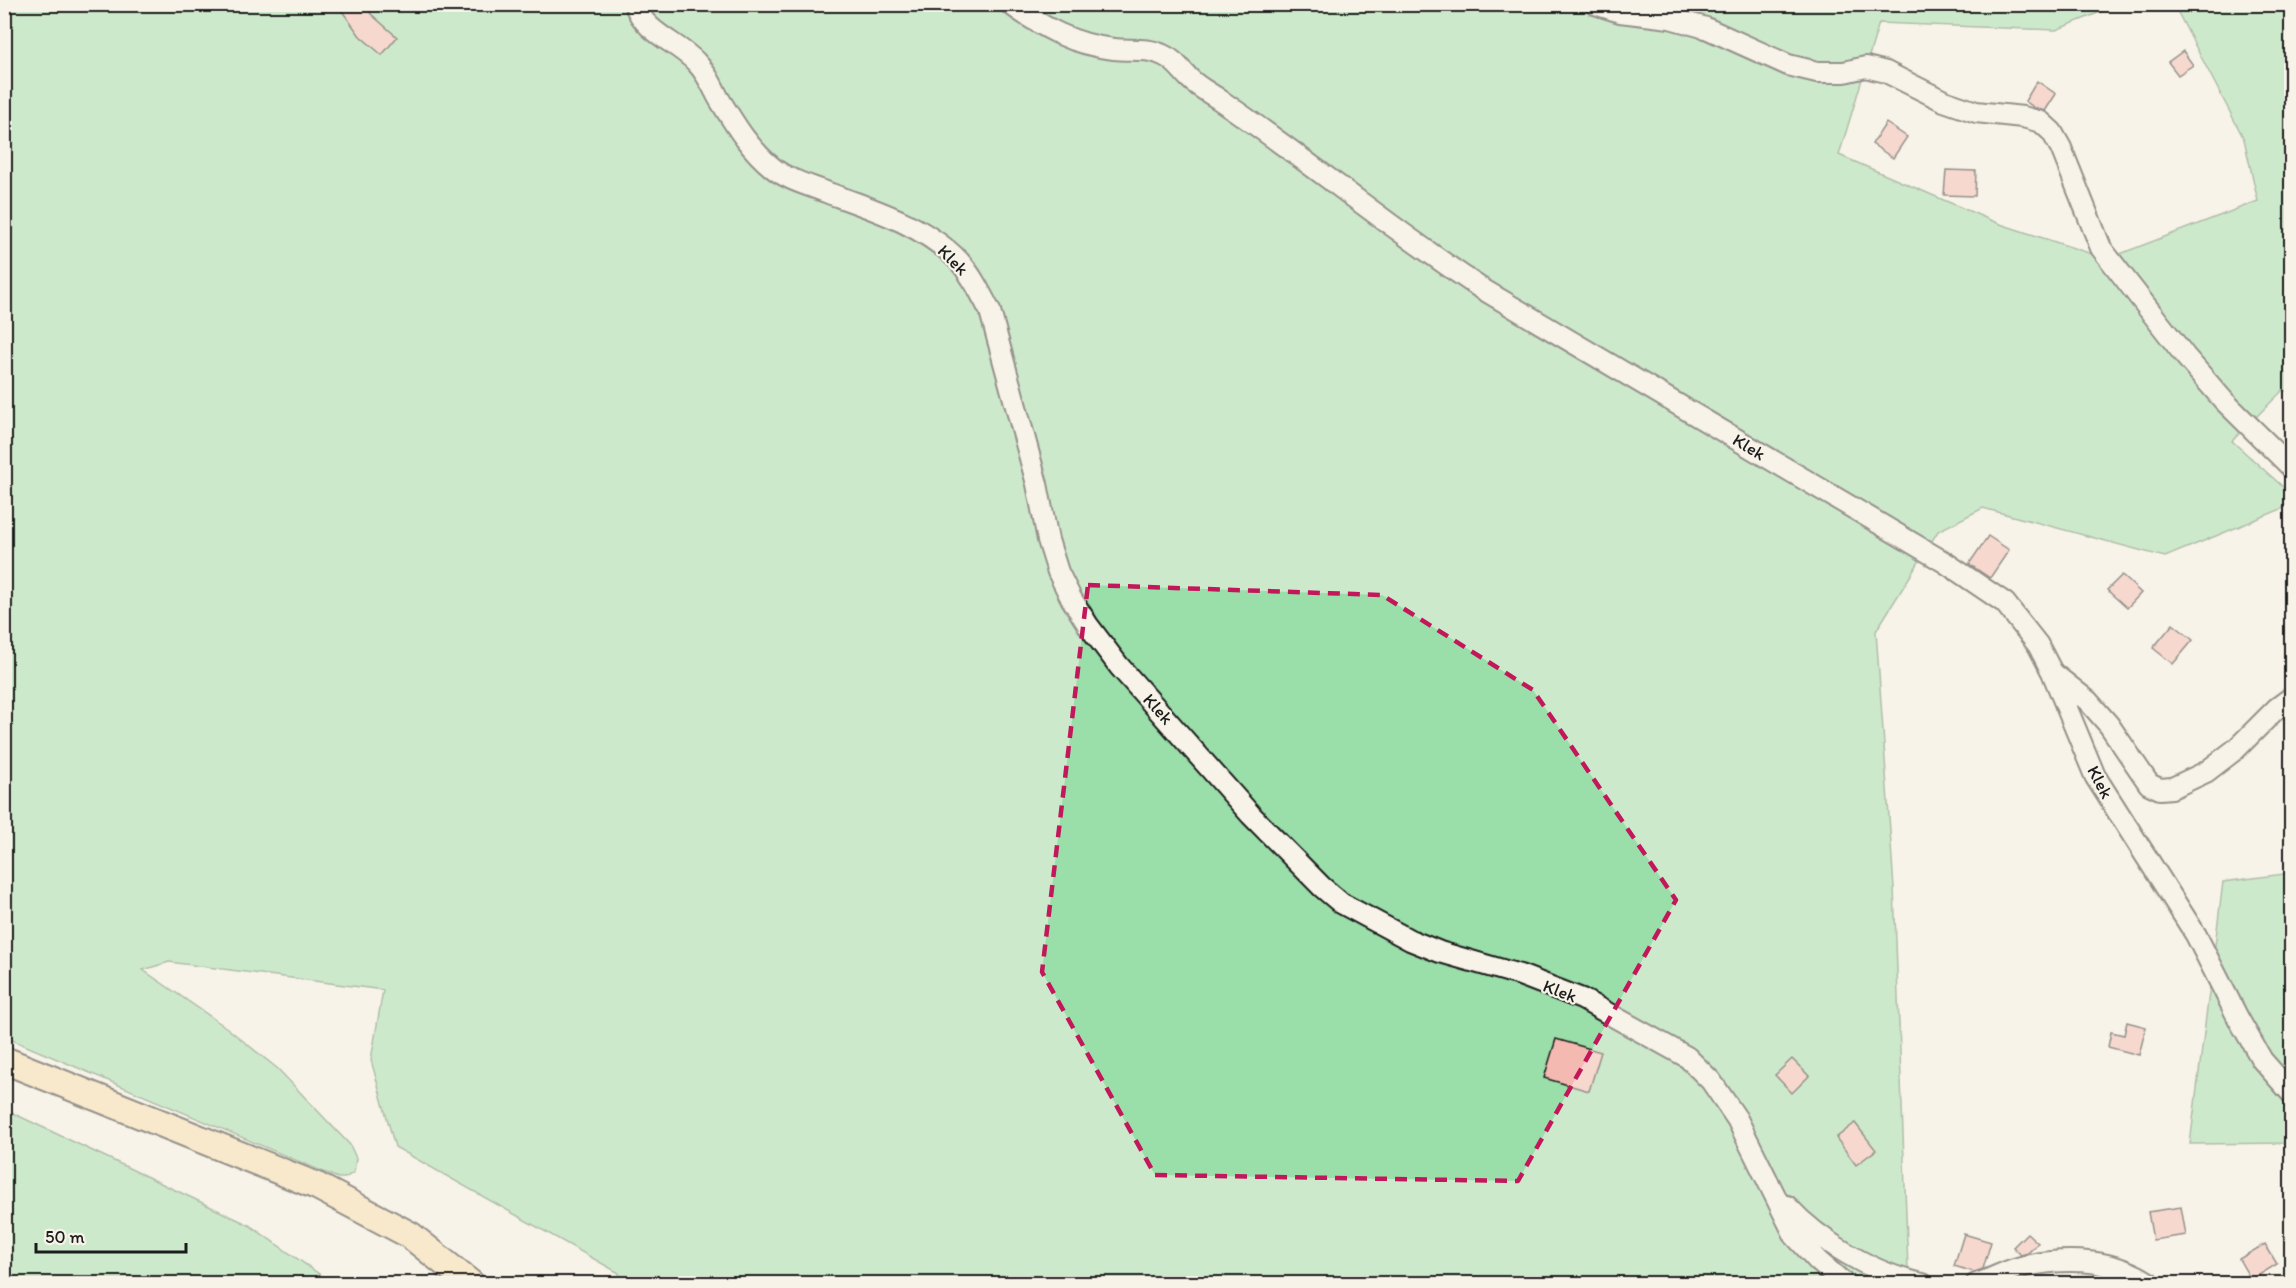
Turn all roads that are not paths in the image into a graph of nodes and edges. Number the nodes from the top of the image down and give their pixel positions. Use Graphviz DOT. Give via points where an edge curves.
graph roads {
  1 [pos="635,4"];
  2 [pos="1010,4"];
  3 [pos="1595,4"];
  4 [pos="2292,468"];
  5 [pos="2052,672"];
  6 [pos="2292,697"];
  7 [pos="4,1060"];
  8 [pos="2292,1095"];
  9 [pos="1770,1188"];
  10 [pos="471,1284"];
  11 [pos="1845,1284"];
  12 [pos="1923,1284"];
  13 [pos="1976,1284"];
  14 [pos="2151,1284"];
  1 -- 9 [label="street, Klek" via="645,24 675,43 702,68 739,132 774,170 921,232 960,263 990,311 1048,540 1071,598 1119,666 1251,815 1341,903 1440,952 1520,975 1582,999 1687,1058 1711,1082 1737,1119"];
  2 -- 5 [label="street, Klek" via="1059,35 1089,46 1163,54 1192,80 1428,254 1984,588 2021,621"];
  3 -- 4 [label="street" via="1706,28 1788,65 1817,72 1866,68 1886,72 1976,112 2041,123 2061,148 2101,248 2224,401"];
  5 -- 6 [label="street" via="2088,700 2149,784 2160,789 2172,788 2206,772"];
  5 -- 8 [label="street, Klek" via="2096,776 2196,935 2262,1060"];
  7 -- 10 [label="main road" via="316,1186 410,1235"];
  9 -- 11 [label="street, Klek" via="1795,1236"];
  9 -- 12 [label="street" via="1800,1220 1836,1248"];
  13 -- 14 [label="street" via="2024,1266 2067,1261 2105,1263"];
}
